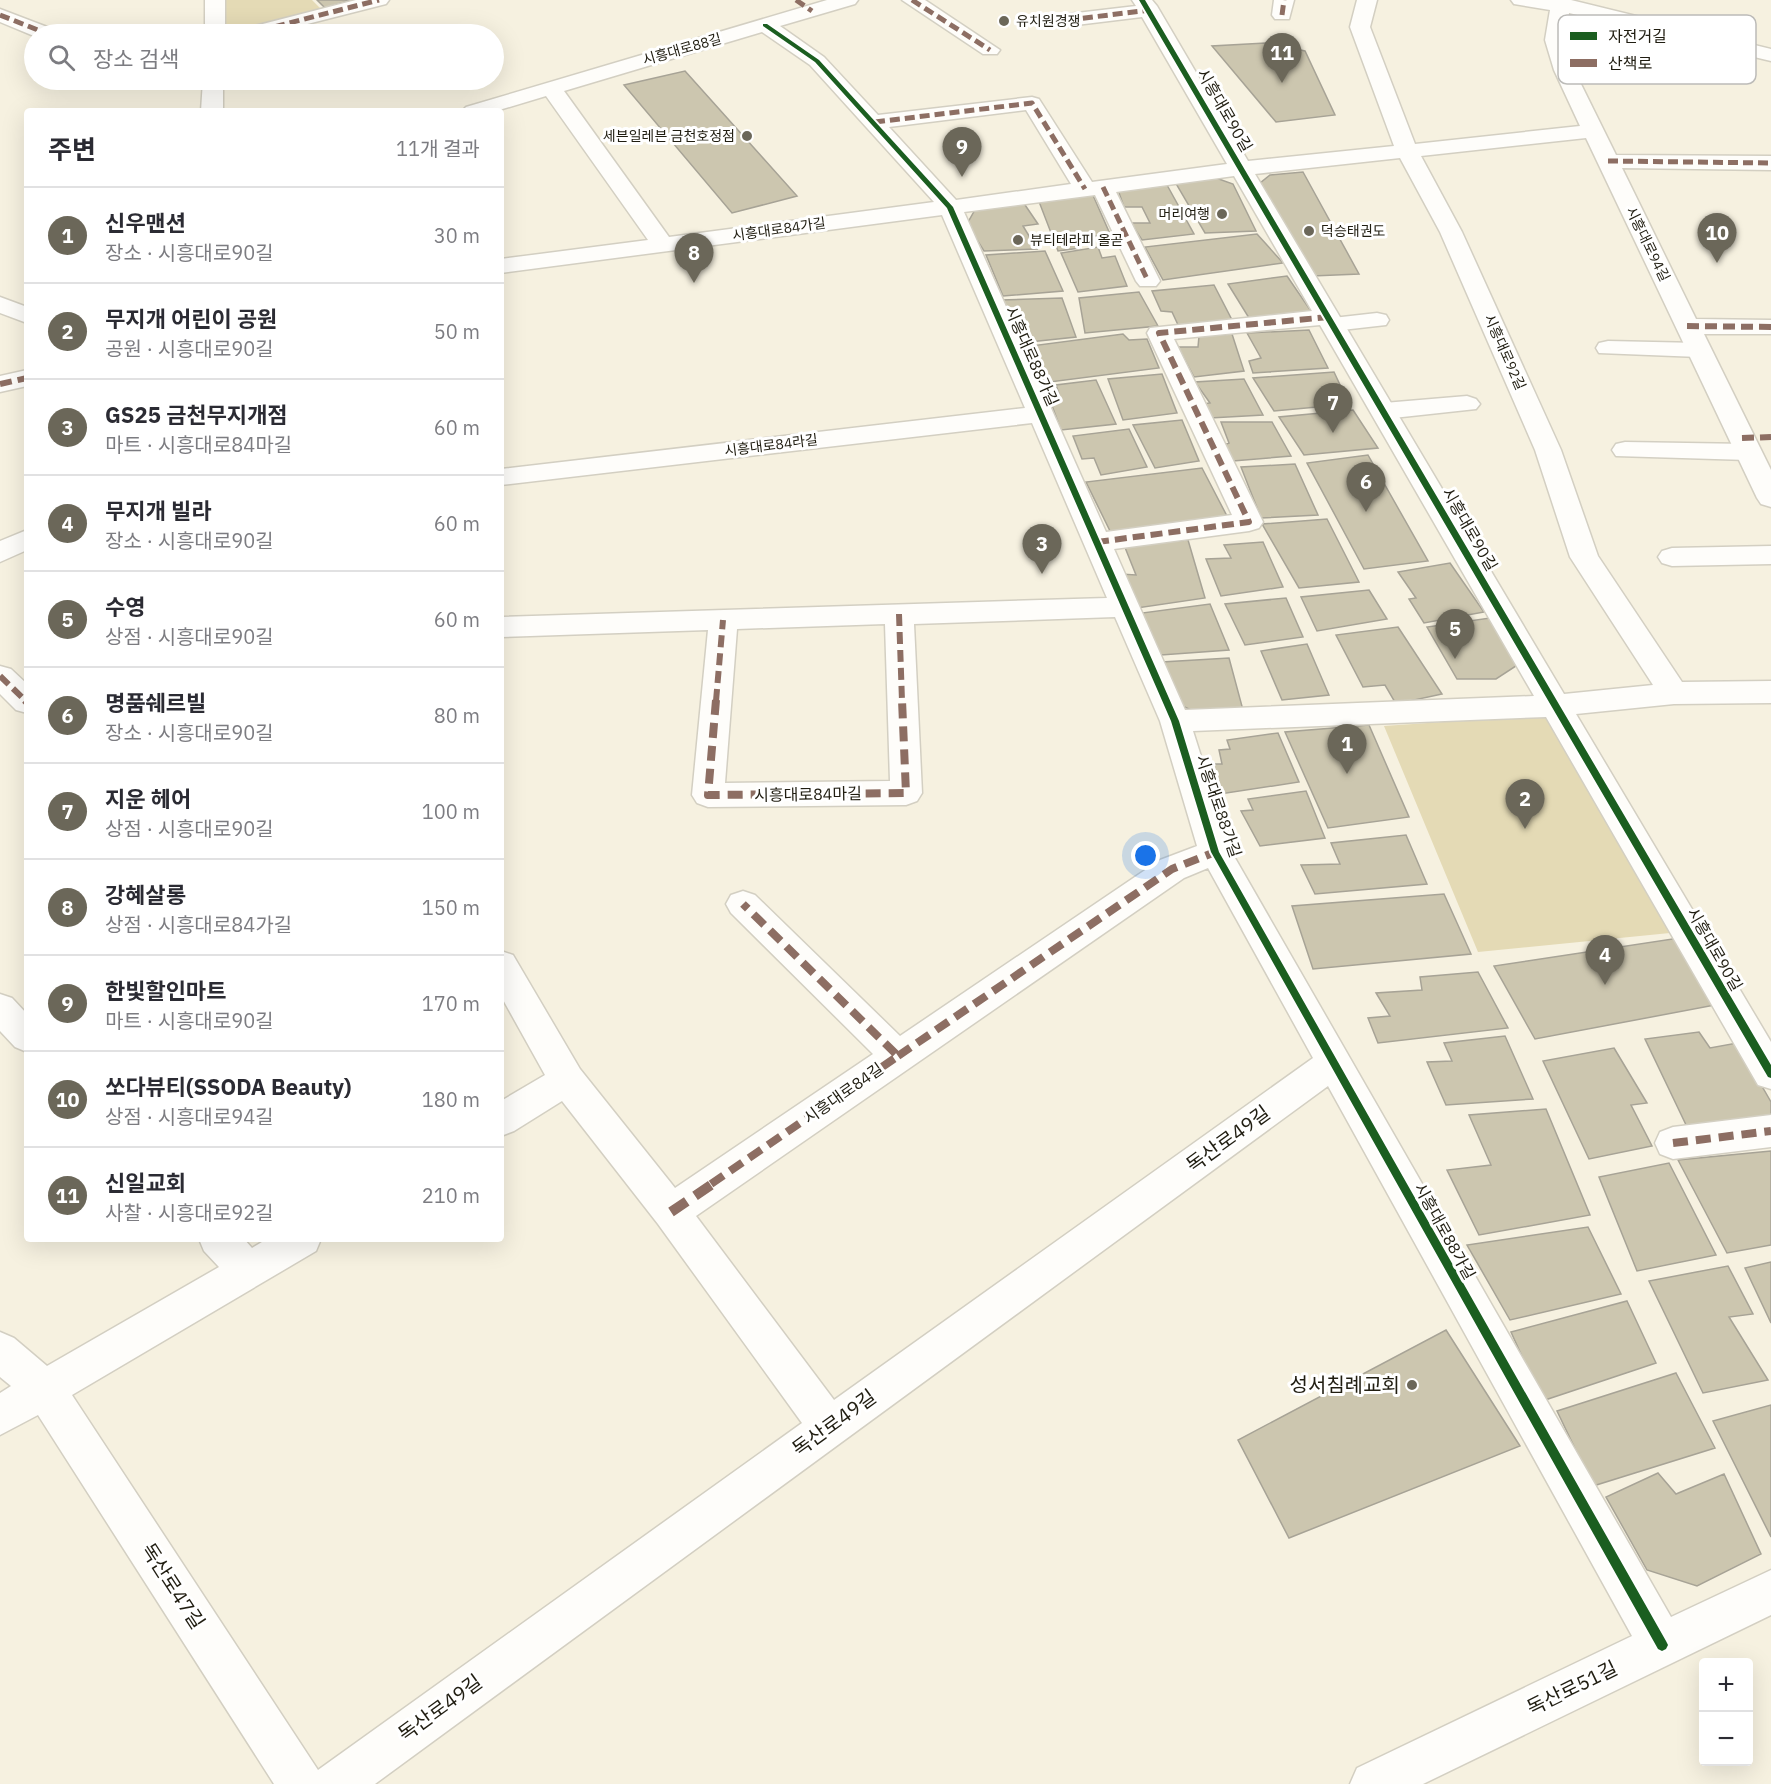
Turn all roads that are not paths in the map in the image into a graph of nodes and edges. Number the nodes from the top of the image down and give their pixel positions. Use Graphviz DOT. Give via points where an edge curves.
graph roads {
  1 [pos="215,0"];
  2 [pos="380,0"];
  3 [pos="848,0"];
  4 [pos="912,0"];
  5 [pos="1367,0"];
  6 [pos="1521,0"];
  7 [pos="1560,2"];
  8 [pos="804,5"];
  9 [pos="1146,5"];
  10 [pos="0,15"];
  11 [pos="1612,15"];
  12 [pos="1558,17"];
  13 [pos="1068,20"];
  14 [pos="24,24"];
  15 [pos="215,24"];
  16 [pos="285,24"];
  17 [pos="765,25"];
  18 [pos="990,50"];
  19 [pos="1558,50"];
  20 [pos="1756,51"];
  21 [pos="1771,55"];
  22 [pos="1571,84"];
  23 [pos="551,88"];
  24 [pos="213,90"];
  25 [pos="212,108"];
  26 [pos="483,108"];
  27 [pos="874,122"];
  28 [pos="1593,131"];
  29 [pos="1407,151"];
  30 [pos="1608,162"];
  31 [pos="1771,163"];
  32 [pos="1242,169"];
  33 [pos="1094,188"];
  34 [pos="950,207"];
  35 [pos="663,245"];
  36 [pos="504,266"];
  37 [pos="1148,281"];
  38 [pos="0,304"];
  39 [pos="24,315"];
  40 [pos="1331,320"];
  41 [pos="1377,320"];
  42 [pos="1687,326"];
  43 [pos="1771,327"];
  44 [pos="1608,348"];
  45 [pos="1699,350"];
  46 [pos="24,379"];
  47 [pos="0,384"];
  48 [pos="1467,404"];
  49 [pos="1384,411"];
  50 [pos="1041,414"];
  51 [pos="1771,437"];
  52 [pos="1745,445"];
  53 [pos="1625,450"];
  54 [pos="504,477"];
  55 [pos="1771,498"];
  56 [pos="24,541"];
  57 [pos="1096,542"];
  58 [pos="0,553"];
  59 [pos="1771,555"];
  60 [pos="1672,557"];
  61 [pos="1125,607"];
  62 [pos="899,614"];
  63 [pos="723,620"];
  64 [pos="504,627"];
  65 [pos="0,676"];
  66 [pos="1771,692"];
  67 [pos="1674,693"];
  68 [pos="24,699"];
  69 [pos="1556,706"];
  70 [pos="1175,721"];
  71 [pos="1215,852"];
  72 [pos="744,904"];
  73 [pos="504,970"];
  74 [pos="0,1008"];
  75 [pos="24,1034"];
  76 [pos="898,1056"];
  77 [pos="1333,1063"];
  78 [pos="1771,1074"];
  79 [pos="567,1080"];
  80 [pos="504,1118"];
  81 [pos="1771,1131"];
  82 [pos="1673,1143"];
  83 [pos="671,1212"];
  84 [pos="221,1242"];
  85 [pos="297,1242"];
  86 [pos="249,1271"];
  87 [pos="0,1351"];
  88 [pos="44,1389"];
  89 [pos="0,1414"];
  90 [pos="829,1426"];
  91 [pos="1771,1592"];
  92 [pos="1662,1645"];
  93 [pos="301,1784"];
  94 [pos="336,1784"];
  95 [pos="1373,1784"];
  1 -- 15 [label="street"];
  2 -- 16 [label="street"];
  3 -- 8 [label="street, 시흥대로88길"];
  4 -- 18 [label="street"];
  5 -- 29 [label="street, 시흥대로92길" via="1360,27"];
  6 -- 7 [label="street"];
  7 -- 11 [label="street"];
  8 -- 17 [label="street, 시흥대로88길"];
  9 -- 13 [label="street, 시흥대로90길"];
  9 -- 32 [label="street, 시흥대로90길"];
  10 -- 14 [label="street"];
  12 -- 19 [label="street, 시흥대로94길"];
  17 -- 23 [label="street, 시흥대로88길"];
  17 -- 27 [label="street, 시흥대로88가길" via="817,61"];
  20 -- 21 [label="street"];
  22 -- 28 [label="street, 시흥대로94길"];
  23 -- 26 [label="street, 시흥대로88길"];
  23 -- 35 [label="street"];
  24 -- 25 [label="street"];
  27 -- 33 [label="street" via="1032,103"];
  27 -- 34 [label="street, 시흥대로88가길"];
  28 -- 29 [label="street, 시흥대로90길"];
  28 -- 30 [label="street, 시흥대로94길"];
  29 -- 32 [label="street, 시흥대로90길"];
  29 -- 67 [label="street, 시흥대로92길" via="1451,232 1539,430 1584,557"];
  30 -- 31 [label="street"];
  30 -- 42 [label="street, 시흥대로94길"];
  32 -- 33 [label="street, 시흥대로90길"];
  32 -- 40 [label="street, 시흥대로90길"];
  33 -- 34 [label="street, 시흥대로90길"];
  33 -- 37 [label="street"];
  34 -- 35 [label="street, 시흥대로84가길"];
  34 -- 50 [label="street, 시흥대로88가길"];
  35 -- 36 [label="street, 시흥대로84가길"];
  38 -- 39 [label="street"];
  40 -- 41 [label="street"];
  40 -- 49 [label="street, 시흥대로90길"];
  40 -- 57 [label="street" via="1159,333 1249,522"];
  42 -- 43 [label="street"];
  42 -- 45 [label="street, 시흥대로94길"];
  44 -- 45 [label="street"];
  45 -- 52 [label="street, 시흥대로94길"];
  46 -- 47 [label="street"];
  48 -- 49 [label="street"];
  49 -- 69 [label="street, 시흥대로90길"];
  50 -- 54 [label="street, 시흥대로84라길"];
  50 -- 57 [label="street, 시흥대로88가길"];
  51 -- 52 [label="street"];
  52 -- 53 [label="street"];
  52 -- 55 [label="street, 시흥대로94길"];
  56 -- 58 [label="street"];
  57 -- 61 [label="street, 시흥대로88가길"];
  59 -- 60 [label="street"];
  61 -- 62 [label="street"];
  61 -- 70 [label="street, 시흥대로88가길"];
  62 -- 63 [label="street"];
  62 -- 63 [label="street, 시흥대로84마길" via="906,793 708,795"];
  63 -- 64 [label="street"];
  65 -- 68 [label="street"];
  66 -- 67 [label="street"];
  67 -- 69 [label="street"];
  69 -- 70 [label="street"];
  69 -- 78 [label="street, 시흥대로90길"];
  70 -- 71 [label="street, 시흥대로88가길"];
  71 -- 76 [label="street, 시흥대로88가길" via="1172,868"];
  71 -- 77 [label="street, 시흥대로88가길"];
  72 -- 76 [label="street, 시흥대로84길"];
  73 -- 79 [label="street"];
  74 -- 75 [label="street"];
  76 -- 83 [label="street, 시흥대로84길"];
  77 -- 90 [label="street, 독산로49길"];
  77 -- 92 [label="street, 시흥대로88가길"];
  79 -- 80 [label="street"];
  79 -- 83 [label="street"];
  81 -- 82 [label="street"];
  83 -- 90 [label="street"];
  84 -- 86 [label="street"];
  85 -- 86 [label="street"];
  86 -- 88 [label="street"];
  87 -- 88 [label="street, 독산로47길"];
  88 -- 89 [label="street"];
  88 -- 93 [label="street, 독산로47길"];
  90 -- 94 [label="street, 독산로49길"];
  91 -- 92 [label="street, 독산로51길"];
  92 -- 95 [label="street, 독산로51길"];
}
